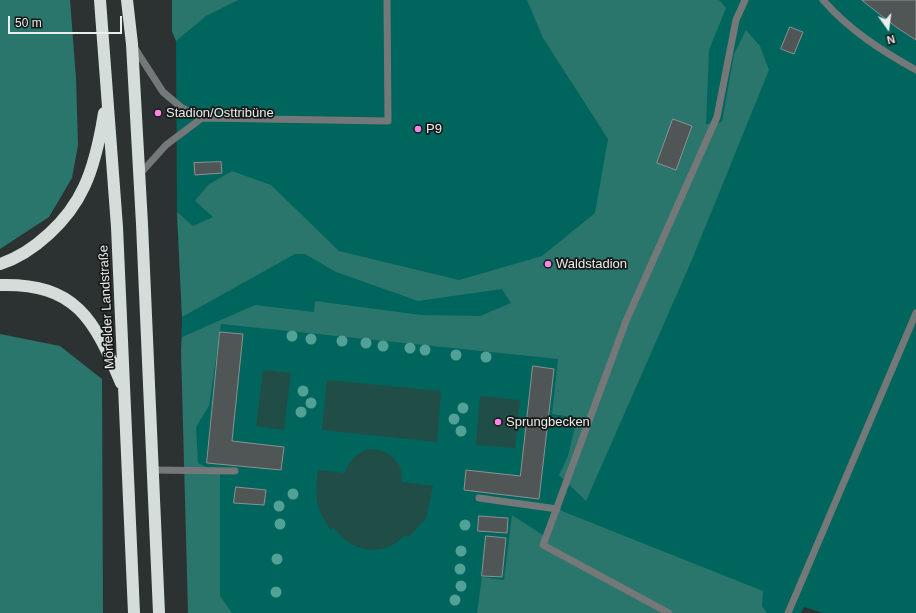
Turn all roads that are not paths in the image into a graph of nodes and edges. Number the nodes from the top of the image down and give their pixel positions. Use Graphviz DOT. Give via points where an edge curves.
graph roads {
  1 [pos="100,0"];
  2 [pos="127,0"];
  3 [pos="132,0"];
  4 [pos="387,0"];
  5 [pos="745,0"];
  6 [pos="823,0"];
  7 [pos="132,44"];
  8 [pos="916,70"];
  9 [pos="108,95"];
  10 [pos="202,118"];
  11 [pos="139,175"];
  12 [pos="0,264"];
  13 [pos="0,286"];
  14 [pos="916,313"];
  15 [pos="124,391"];
  16 [pos="153,470"];
  17 [pos="235,471"];
  18 [pos="479,498"];
  19 [pos="557,509"];
  20 [pos="134,613"];
  21 [pos="159,613"];
  22 [pos="669,613"];
  23 [pos="788,613"];
  1 -- 9 [label="highway, Mörfelder Landstraße"];
  2 -- 7 [label="highway"];
  3 -- 7 [label="highway"];
  4 -- 10 [label="lane" via="388,121"];
  5 -- 19 [label="lane" via="736,20 717,117 626,321"];
  6 -- 8 [label="lane" via="838,18"];
  7 -- 10 [label="lane" via="163,92 182,108"];
  7 -- 11 [label="highway"];
  9 -- 12 [label="highway" via="99,142 84,188 73,206 43,239 23,253"];
  9 -- 15 [label="highway, Mörfelder Landstraße"];
  10 -- 11 [label="lane" via="166,145"];
  11 -- 16 [label="highway"];
  13 -- 15 [label="highway" via="26,285 48,291 76,305 97,330"];
  14 -- 23 [label="lane"];
  15 -- 20 [label="highway, Mörfelder Landstraße"];
  16 -- 17 [label="lane"];
  16 -- 21 [label="highway"];
  18 -- 19 [label="lane"];
  19 -- 22 [label="lane" via="543,544"];
}
